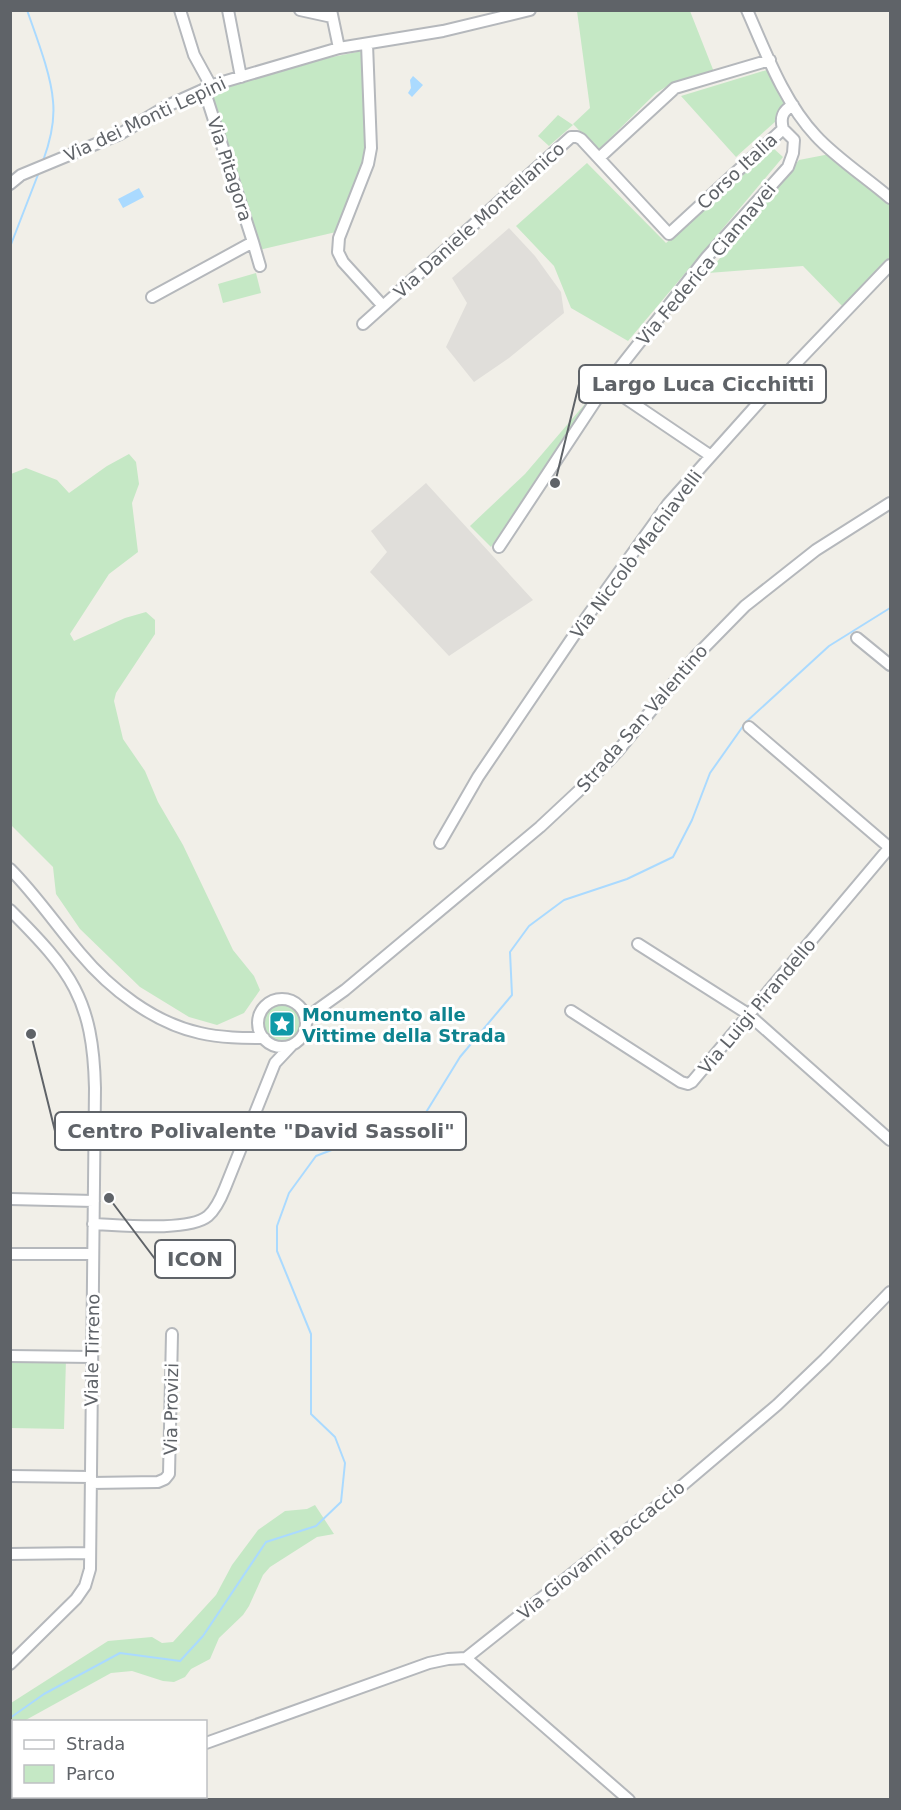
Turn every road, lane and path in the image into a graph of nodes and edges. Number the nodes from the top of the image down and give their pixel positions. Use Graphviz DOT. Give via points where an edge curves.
graph roads {
  1 [pos="180,10"];
  2 [pos="228,10"];
  3 [pos="300,10"];
  4 [pos="530,10"];
  5 [pos="747,10"];
  6 [pos="332,14"];
  7 [pos="367,44"];
  8 [pos="339,48"];
  9 [pos="770,60"];
  10 [pos="241,77"];
  11 [pos="208,87"];
  12 [pos="793,105"];
  13 [pos="783,129"];
  14 [pos="599,158"];
  15 [pos="10,184"];
  16 [pos="891,198"];
  17 [pos="669,234"];
  18 [pos="253,242"];
  19 [pos="891,265"];
  20 [pos="260,266"];
  21 [pos="152,297"];
  22 [pos="383,306"];
  23 [pos="363,324"];
  24 [pos="606,384"];
  25 [pos="711,456"];
  26 [pos="891,503"];
  27 [pos="499,546"];
  28 [pos="857,638"];
  29 [pos="891,665"];
  30 [pos="749,728"];
  31 [pos="440,843"];
  32 [pos="890,847"];
  33 [pos="10,868"];
  34 [pos="10,910"];
  35 [pos="638,944"];
  36 [pos="301,1008"];
  37 [pos="317,1010"];
  38 [pos="571,1011"];
  39 [pos="748,1014"];
  40 [pos="306,1022"];
  41 [pos="258,1024"];
  42 [pos="242,1038"];
  43 [pos="268,1042"];
  44 [pos="291,1046"];
  45 [pos="275,1063"];
  46 [pos="891,1140"];
  47 [pos="10,1199"];
  48 [pos="94,1200"];
  49 [pos="93,1224"];
  50 [pos="10,1254"];
  51 [pos="93,1254"];
  52 [pos="891,1292"];
  53 [pos="172,1334"];
  54 [pos="10,1356"];
  55 [pos="92,1357"];
  56 [pos="10,1476"];
  57 [pos="91,1480"];
  58 [pos="90,1553"];
  59 [pos="10,1554"];
  60 [pos="466,1658"];
  61 [pos="10,1664"];
  62 [pos="207,1743"];
  63 [pos="629,1800"];
  1 -- 11 [label="street, Via Pitagora"];
  2 -- 10 [label="street"];
  3 -- 6 [label="street"];
  4 -- 7 [label="street, Via dei Monti Lepini"];
  5 -- 9 [label="street"];
  6 -- 8 [label="street"];
  7 -- 8 [label="street, Via dei Monti Lepini"];
  7 -- 22 [label="street" via="372,148 338,248 343,262"];
  8 -- 10 [label="street, Via dei Monti Lepini"];
  9 -- 12 [label="street"];
  9 -- 14 [label="street" via="675,88"];
  10 -- 11 [label="street, Via dei Monti Lepini"];
  11 -- 15 [label="street, Via dei Monti Lepini" via="126,131 21,175"];
  11 -- 18 [label="street, Via Pitagora"];
  12 -- 13 [label="street, Corso Italia" via="782,116"];
  12 -- 16 [label="street" via="816,136"];
  13 -- 17 [label="street, Corso Italia"];
  13 -- 24 [label="street, Via Federica Ciannavei" via="794,140 788,167 706,258"];
  14 -- 17 [label="street, Via Daniele Montellanico"];
  14 -- 22 [label="street, Via Daniele Montellanico" via="580,138 570,138"];
  18 -- 20 [label="street"];
  18 -- 21 [label="street, Via Pitagora"];
  19 -- 25 [label="street, Via Niccolò Machiavelli"];
  22 -- 23 [label="street, Via Daniele Montellanico"];
  24 -- 25 [label="street"];
  24 -- 27 [label="street, Via Federica Ciannavei"];
  25 -- 31 [label="street, Via Niccolò Machiavelli" via="668,504 579,628 478,777"];
  26 -- 37 [label="street, Strada San Valentino" via="816,550 745,606 701,650 617,752 571,798"];
  28 -- 29 [label="street"];
  30 -- 32 [label="street"];
  32 -- 39 [label="street, Via Luigi Pirandello"];
  33 -- 42 [label="street" via="93,968 138,1004 188,1030"];
  34 -- 48 [label="street, Viale Tirreno" via="55,957 84,1006 95,1071"];
  35 -- 39 [label="street"];
  36 -- 37 [label="street"];
  36 -- 40 [label="street"];
  36 -- 41 [label="street" via="289,1000 274,1001 262,1010"];
  37 -- 40 [label="street, Strada San Valentino"];
  38 -- 39 [label="street, Via Luigi Pirandello" via="688,1083 696,1079"];
  39 -- 46 [label="street"];
  40 -- 44 [label="street" via="303,1036"];
  41 -- 42 [label="street"];
  41 -- 43 [label="street"];
  42 -- 43 [label="street"];
  43 -- 44 [label="street"];
  43 -- 45 [label="street"];
  44 -- 45 [label="street"];
  45 -- 49 [label="street" via="219,1202 208,1216 178,1226"];
  47 -- 48 [label="street"];
  48 -- 49 [label="street, Viale Tirreno"];
  49 -- 51 [label="street, Viale Tirreno"];
  50 -- 51 [label="street"];
  51 -- 55 [label="street, Viale Tirreno"];
  52 -- 60 [label="street, Via Giovanni Boccaccio" via="764,1416"];
  53 -- 57 [label="street, Via Provizi" via="168,1476 158,1482"];
  54 -- 55 [label="street"];
  55 -- 57 [label="street, Viale Tirreno"];
  56 -- 57 [label="street"];
  57 -- 58 [label="street, Viale Tirreno"];
  58 -- 59 [label="street"];
  58 -- 61 [label="street, Viale Tirreno" via="89,1576 79,1595"];
  60 -- 62 [label="street" via="429,1664"];
  60 -- 63 [label="street"];
}
